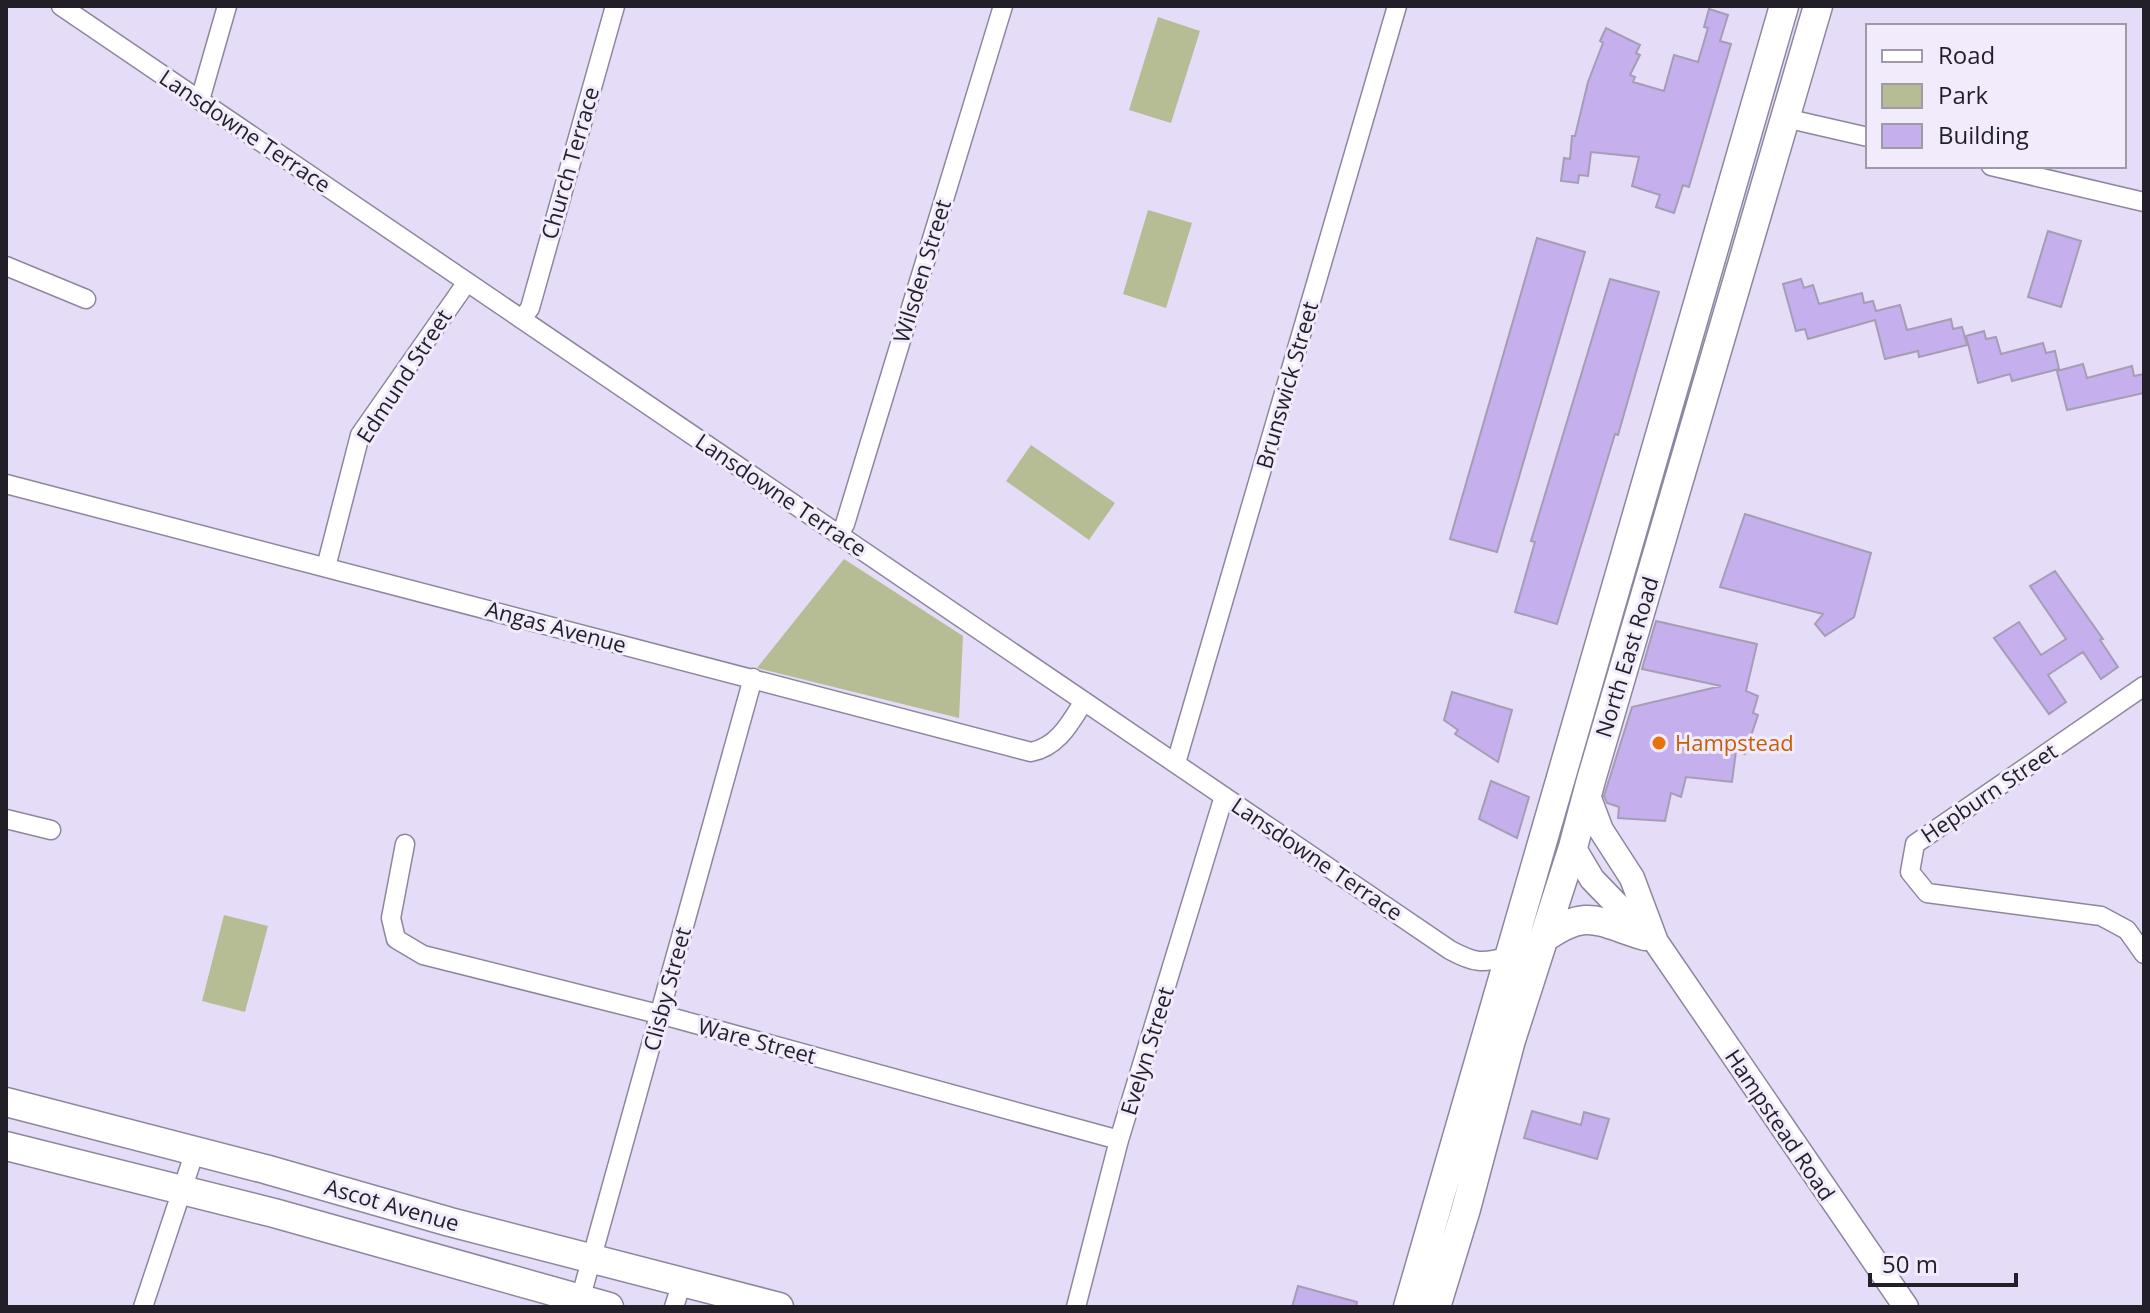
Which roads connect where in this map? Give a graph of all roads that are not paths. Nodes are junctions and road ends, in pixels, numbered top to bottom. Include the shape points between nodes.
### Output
1 (61, 6) edge
2 (227, 6) edge
3 (615, 6) edge
4 (1003, 6) edge
5 (1397, 6) edge
6 (1784, 6) edge
7 (1818, 6) edge
8 (200, 100) junction
9 (1785, 118) junction
10 (1866, 137) edge
11 (2000, 168) edge
12 (2144, 202) edge
13 (6, 266) edge
14 (467, 282) junction
15 (86, 299) dead end
16 (522, 319) junction
17 (6, 484) edge
18 (839, 535) junction
19 (326, 567) junction
20 (753, 678) junction
21 (2144, 686) edge
22 (1084, 701) junction
23 (1176, 763) junction
24 (1587, 793) junction
25 (1555, 794) junction
26 (1224, 796) junction
27 (6, 819) edge
28 (51, 830) dead end
29 (405, 844) dead end
30 (1573, 847) junction
31 (1543, 939) junction
32 (1650, 939) junction
33 (2144, 954) edge
34 (1508, 956) junction
35 (660, 1015) junction
36 (6, 1102) edge
37 (1119, 1140) junction
38 (6, 1146) edge
39 (195, 1151) junction
40 (182, 1189) junction
41 (592, 1258) junction
42 (678, 1294) edge
43 (580, 1300) junction
44 (143, 1307) edge
45 (609, 1307) edge
46 (779, 1307) edge
47 (1076, 1307) edge
48 (1408, 1307) edge
49 (1436, 1307) edge
50 (1906, 1307) edge

1 - 8 street, Lansdowne Terrace
2 - 8 street
3 - 16 street, Church Terrace via 530,308
4 - 18 street, Wilsden Street
5 - 23 street, Brunswick Street
6 - 25 highway, North East Road
7 - 9 highway, North East Road
8 - 14 street, Lansdowne Terrace
9 - 10 street
9 - 24 highway, North East Road
11 - 12 street
13 - 15 street
14 - 16 street, Lansdowne Terrace
14 - 19 street, Edmund Street via 360,435
16 - 18 street, Lansdowne Terrace
17 - 19 street, Angas Avenue
18 - 22 street, Lansdowne Terrace
19 - 20 street, Angas Avenue
20 - 22 street, Angas Avenue via 1031,752 1045,750 1057,739
20 - 35 street, Clisby Street
21 - 33 street, Hepburn Street via 1915,844 1910,872 1927,893 2101,916 2127,930
22 - 23 street, Lansdowne Terrace
23 - 26 street, Lansdowne Terrace
24 - 30 highway, North East Road
24 - 32 main road, Hampstead Road via 1601,830 1632,878
25 - 30 highway
25 - 34 highway, North East Road
26 - 34 street, Lansdowne Terrace via 1465,958 1481,963
26 - 37 street, Evelyn Street
27 - 28 street
29 - 35 street, Ware Street via 391,918 396,939 423,955
30 - 31 highway, North East Road
30 - 32 main road, Hampstead Road via 1592,879
31 - 32 highway via 1567,923 1586,919
31 - 49 highway, North East Road
32 - 50 main road, Hampstead Road
34 - 48 highway, North East Road
35 - 37 street, Ware Street
35 - 41 street, Clisby Street
36 - 39 highway, Ascot Avenue
37 - 47 street, Evelyn Street
38 - 40 highway, Ascot Avenue
39 - 40 street
39 - 41 highway, Ascot Avenue
40 - 43 highway, Ascot Avenue
40 - 44 street
41 - 42 highway, Ascot Avenue
41 - 43 street, Clisby Street
42 - 46 highway, Ascot Avenue
43 - 45 highway, Ascot Avenue

